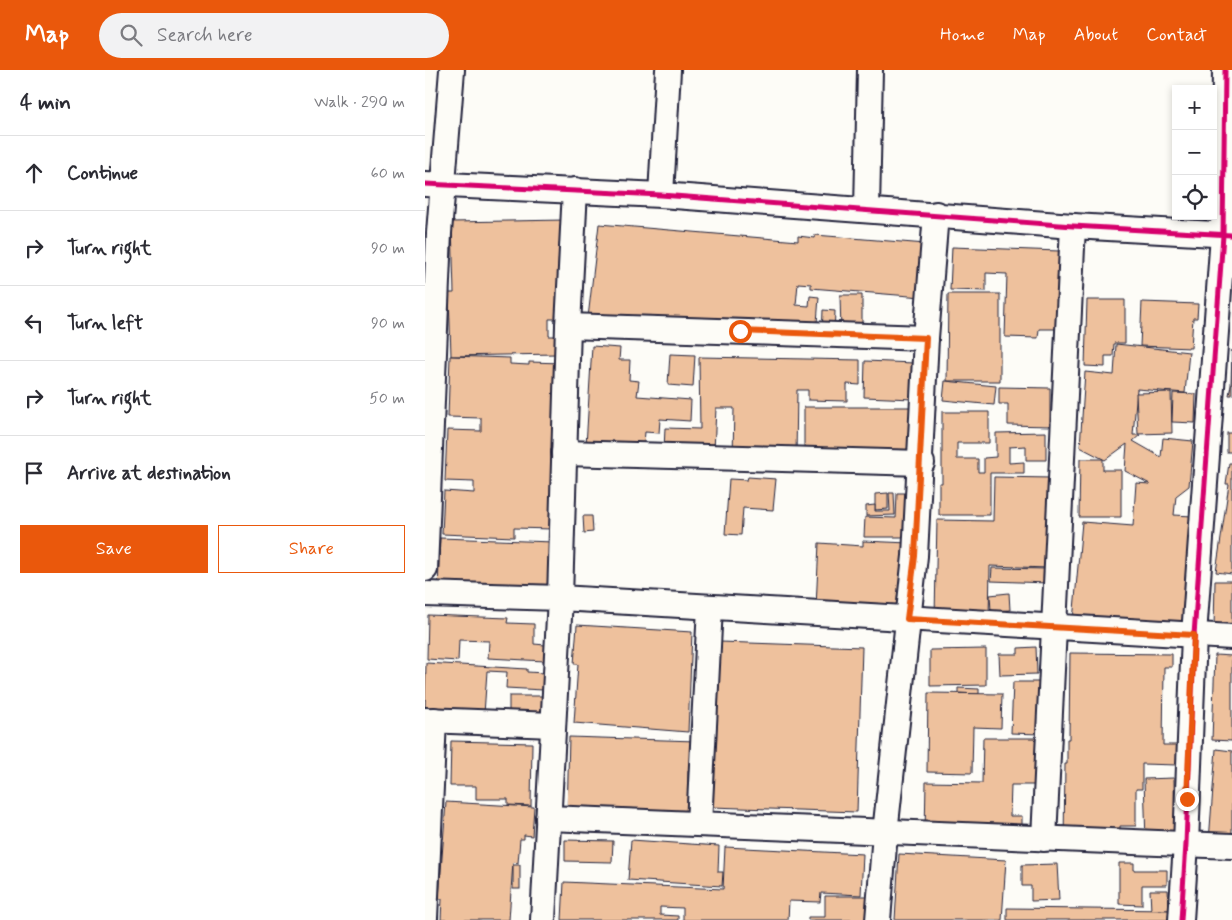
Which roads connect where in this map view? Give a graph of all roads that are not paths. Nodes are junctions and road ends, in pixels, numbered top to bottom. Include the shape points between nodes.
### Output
1 (452, 70) edge
2 (668, 70) edge
3 (870, 70) edge
4 (1225, 70) edge
5 (435, 185) edge
6 (575, 190) junction
7 (661, 195) junction
8 (867, 209) junction
9 (936, 214) junction
10 (1073, 226) junction
11 (1228, 235) edge
12 (568, 326) junction
13 (926, 338) junction
14 (564, 453) junction
15 (922, 463) junction
16 (425, 569) edge
17 (425, 594) edge
18 (560, 598) junction
19 (710, 607) junction
20 (907, 619) junction
21 (1054, 626) junction
22 (1194, 635) junction
23 (1232, 637) edge
24 (429, 720) edge
25 (553, 724) junction
26 (548, 818) junction
27 (699, 824) junction
28 (885, 832) junction
29 (1044, 839) junction
30 (1186, 844) junction
31 (1232, 846) edge
32 (425, 918) edge
33 (543, 920) edge
34 (878, 920) edge
35 (1181, 920) edge

1 - 5 street
2 - 7 street
3 - 8 street
4 - 11 street
5 - 6 street
5 - 16 street via 439,233
6 - 7 street
6 - 12 street
7 - 8 street
8 - 9 street
9 - 10 street
9 - 13 street
10 - 11 street
10 - 21 street
11 - 22 street
12 - 13 street
12 - 14 street
13 - 15 street
14 - 15 street
14 - 18 street
15 - 20 street
17 - 18 street
18 - 19 street
18 - 25 street
19 - 20 street
19 - 27 street
20 - 21 street
20 - 28 street
21 - 22 street
21 - 29 street
22 - 23 street
22 - 30 street
24 - 25 street
24 - 32 street
25 - 26 street
26 - 27 street
26 - 33 street
27 - 28 street
28 - 29 street
28 - 34 street
29 - 30 street
30 - 31 street
30 - 35 street

